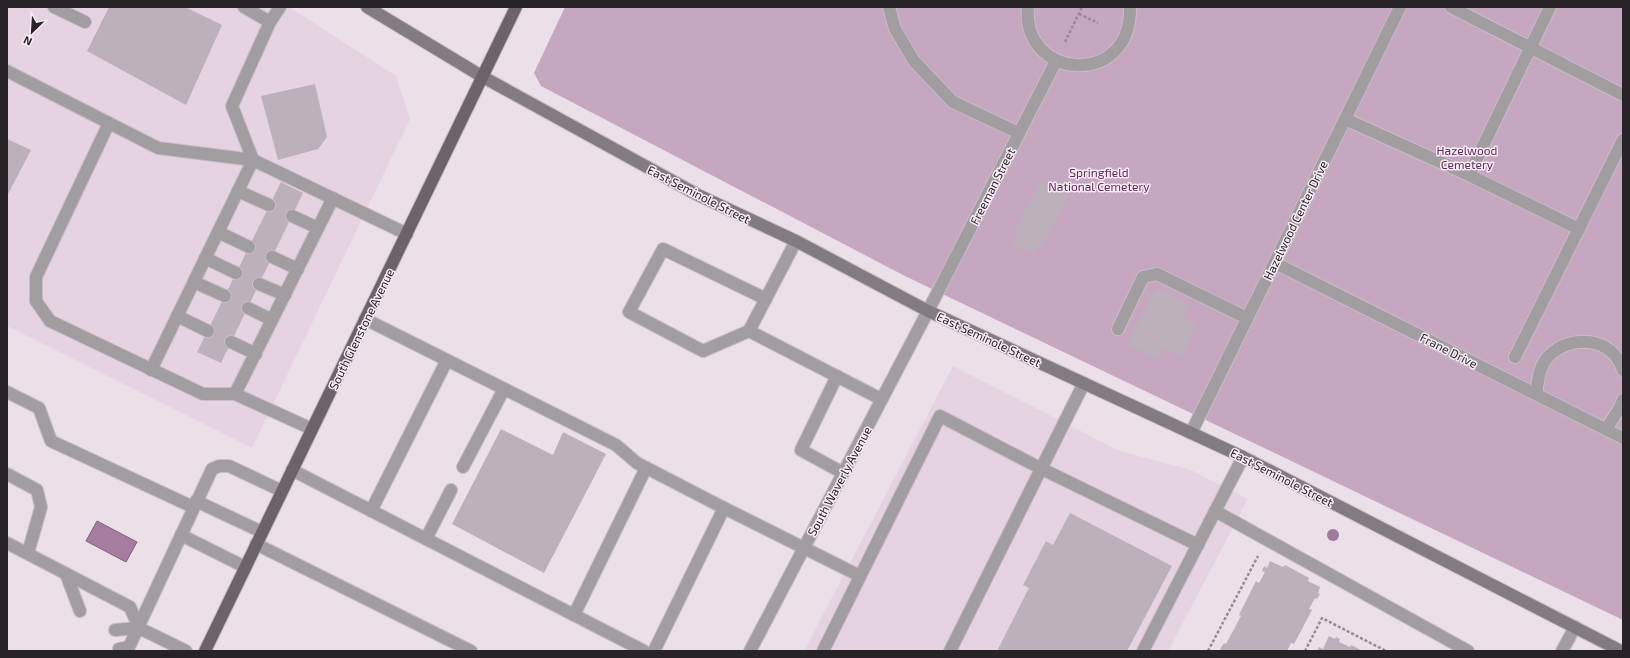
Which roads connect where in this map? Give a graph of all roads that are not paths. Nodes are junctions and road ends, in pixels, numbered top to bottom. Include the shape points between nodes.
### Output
1 (54, 7) edge
2 (244, 7) edge
3 (280, 7) edge
4 (367, 7) edge
5 (516, 7) edge
6 (889, 7) edge
7 (1028, 7) edge
8 (1130, 7) edge
9 (1400, 7) edge
10 (1451, 7) edge
11 (1550, 7) edge
12 (85, 22) dead end
13 (270, 22) junction
14 (1530, 49) junction
15 (1056, 61) junction
16 (7, 71) edge
17 (483, 77) junction
18 (1623, 95) edge
19 (1345, 119) junction
20 (109, 123) junction
21 (1019, 133) junction
22 (1623, 140) edge
23 (253, 160) junction
24 (1469, 175) junction
25 (238, 191) junction
26 (333, 198) junction
27 (269, 205) dead end
28 (292, 216) dead end
29 (318, 228) junction
30 (1578, 228) junction
31 (218, 232) junction
32 (407, 234) junction
33 (796, 241) junction
34 (249, 247) dead end
35 (272, 257) dead end
36 (205, 258) junction
37 (1275, 263) junction
38 (298, 269) junction
39 (236, 272) dead end
40 (194, 282) junction
41 (259, 284) dead end
42 (285, 295) junction
43 (225, 296) dead end
44 (766, 299) junction
45 (248, 308) dead end
46 (928, 311) junction
47 (177, 316) junction
48 (1247, 318) junction
49 (365, 319) junction
50 (272, 320) junction
51 (1118, 329) dead end
52 (208, 331) dead end
53 (749, 331) junction
54 (231, 342) dead end
55 (256, 354) junction
56 (1515, 357) dead end
57 (446, 360) junction
58 (152, 370) junction
59 (1623, 370) edge
60 (837, 376) junction
61 (1084, 383) junction
62 (504, 389) junction
63 (7, 392) edge
64 (235, 394) junction
65 (1536, 394) junction
66 (881, 399) junction
67 (1623, 400) edge
68 (312, 429) junction
69 (1606, 429) junction
70 (1191, 433) junction
71 (1623, 438) edge
72 (1243, 457) junction
73 (463, 467) dead end
74 (646, 468) junction
75 (1042, 469) junction
76 (292, 470) junction
77 (843, 473) junction
78 (7, 474) edge
79 (451, 490) dead end
80 (282, 491) junction
81 (195, 504) junction
82 (724, 508) junction
83 (371, 511) junction
84 (1215, 512) junction
85 (262, 532) junction
86 (181, 535) junction
87 (426, 539) junction
88 (7, 542) edge
89 (256, 544) junction
90 (1198, 545) junction
91 (803, 549) junction
92 (28, 553) junction
93 (245, 567) junction
94 (66, 574) junction
95 (860, 576) junction
96 (80, 611) dead end
97 (574, 615) junction
98 (1575, 627) junction
99 (139, 628) junction
100 (115, 630) dead end
101 (119, 651) edge
102 (186, 651) edge
103 (205, 651) edge
104 (471, 651) edge
105 (644, 651) edge
106 (654, 651) edge
107 (750, 651) edge
108 (823, 651) edge
109 (950, 651) edge
110 (1143, 651) edge
111 (1468, 651) edge
112 (1562, 651) edge
113 (1621, 651) edge

1 - 12 street
2 - 13 street
3 - 13 street
4 - 17 street, East Seminole Street
5 - 17 main road, South Glenstone Avenue
6 - 21 street via 895,29 914,61 954,102
7 - 15 street via 1027,17 1031,35 1041,50
8 - 15 street via 1126,37 1112,54 1088,65 1071,66
9 - 19 street, Hazelwood Center Drive
10 - 14 street
11 - 14 street
13 - 23 street via 232,106
14 - 18 street
14 - 24 street
15 - 21 street, Freeman Street
16 - 20 street
17 - 32 main road, South Glenstone Avenue
17 - 33 street, East Seminole Street via 698,196
19 - 24 street
19 - 37 street, Hazelwood Center Drive
20 - 23 street via 158,148
20 - 58 street via 36,277 36,301 50,321
21 - 46 street, Freeman Street
22 - 30 street
23 - 25 street
23 - 26 street
24 - 30 street
25 - 27 street
25 - 31 street
26 - 29 street
26 - 32 street
28 - 29 street
29 - 38 street
30 - 56 street
31 - 34 street
31 - 36 street
32 - 49 main road, South Glenstone Avenue
33 - 44 street
33 - 46 street, East Seminole Street
35 - 38 street
36 - 39 street
36 - 40 street
37 - 48 street, Hazelwood Center Drive
37 - 65 street, Frane Drive
38 - 42 street
40 - 43 street
40 - 47 street
41 - 42 street
42 - 50 street
44 - 53 street
44 - 53 street via 663,249 629,312 703,351
45 - 50 street
46 - 61 street, East Seminole Street
46 - 66 street, South Waverly Avenue
47 - 52 street
47 - 58 street
48 - 51 street via 1157,274 1143,277
48 - 70 street, Hazelwood Center Drive
49 - 57 street
49 - 68 main road, South Glenstone Avenue
50 - 55 street
53 - 60 street
54 - 55 street
55 - 64 street
57 - 62 street
57 - 83 street
58 - 64 street via 203,394
59 - 65 street via 1613,354 1601,345 1586,341 1572,342 1558,348 1547,358 1540,371
60 - 66 street
60 - 77 street via 801,450
61 - 70 street, East Seminole Street
61 - 75 street
62 - 73 street
62 - 74 street via 616,445
63 - 81 street via 39,408 51,441
64 - 68 street
65 - 69 street, Frane Drive
66 - 77 street, South Waverly Avenue
67 - 69 street
68 - 76 main road, South Glenstone Avenue
69 - 71 street, Frane Drive
70 - 72 street, East Seminole Street
72 - 84 street
72 - 98 street, East Seminole Street
74 - 82 street
74 - 97 street
75 - 90 street
75 - 95 street via 940,416
75 - 109 street
76 - 80 main road, South Glenstone Avenue
76 - 83 street
77 - 91 street, South Waverly Avenue
78 - 92 street via 37,490 41,507
79 - 87 street
80 - 81 street via 229,466 219,466 212,469
80 - 85 main road, South Glenstone Avenue
81 - 85 street
81 - 86 street
82 - 91 street
82 - 106 street
83 - 87 street
84 - 90 street
84 - 111 street
85 - 89 main road, South Glenstone Avenue
86 - 93 street
86 - 99 street
87 - 97 street
88 - 92 street
89 - 93 main road, South Glenstone Avenue
89 - 104 street
90 - 110 street
91 - 95 street
91 - 107 street, South Waverly Avenue
92 - 94 street
93 - 103 main road, South Glenstone Avenue
94 - 96 street
94 - 99 street via 130,607
95 - 108 street
97 - 105 street
98 - 112 street
98 - 113 street, East Seminole Street
99 - 100 street
99 - 101 street via 129,647
99 - 102 street

